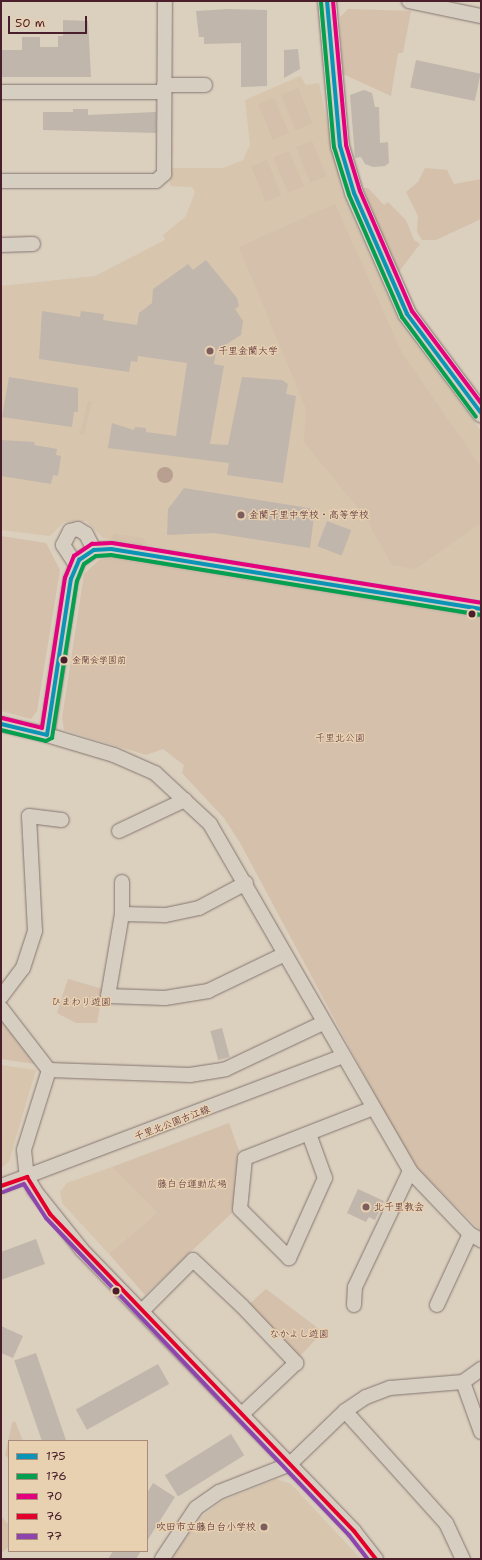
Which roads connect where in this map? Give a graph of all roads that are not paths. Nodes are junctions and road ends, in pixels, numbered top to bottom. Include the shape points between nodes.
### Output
1 (165, 1) edge
2 (327, 1) edge
3 (417, 1) edge
4 (481, 16) edge
5 (206, 85) dead end
6 (164, 89) junction
7 (1, 92) edge
8 (1, 181) edge
9 (33, 244) dead end
10 (1, 245) edge
11 (481, 412) edge
12 (94, 550) junction
13 (76, 565) junction
14 (481, 609) edge
15 (1, 724) edge
16 (47, 735) junction
17 (185, 800) junction
18 (62, 820) dead end
19 (119, 831) dead end
20 (122, 882) dead end
21 (246, 883) junction
22 (122, 914) junction
23 (285, 954) junction
24 (1, 997) edge
25 (1, 1008) edge
26 (323, 1023) junction
27 (341, 1057) junction
28 (49, 1070) junction
29 (371, 1109) junction
30 (309, 1134) junction
31 (410, 1170) junction
32 (27, 1177) junction
33 (1, 1186) edge
34 (475, 1237) edge
35 (354, 1305) dead end
36 (437, 1305) dead end
37 (142, 1311) junction
38 (481, 1369) edge
39 (463, 1382) junction
40 (344, 1411) junction
41 (242, 1414) junction
42 (481, 1432) edge
43 (290, 1464) junction
44 (162, 1559) edge
45 (376, 1559) edge
46 (464, 1559) edge

1 - 6 street
2 - 11 main road via 340,146 354,193 407,314
3 - 4 street
5 - 6 street
6 - 7 street
6 - 8 street via 164,174 156,181
9 - 10 street
12 - 13 street
12 - 13 street via 86,534 78,529 70,531 63,545
12 - 14 street via 111,549
13 - 16 street
15 - 16 street
16 - 17 street via 114,755 155,773
17 - 19 street
17 - 21 street via 210,824
18 - 24 street via 29,816 35,931 23,968
20 - 22 street
21 - 22 street via 199,908 165,916
21 - 23 street
22 - 23 street via 108,996 165,998 208,991
23 - 26 street
25 - 28 street
26 - 27 street
26 - 28 street via 226,1069 190,1075
27 - 29 street
27 - 32 street, 千里北公園古江線
28 - 32 street via 24,1150
29 - 30 street
29 - 31 street
30 - 30 street via 245,1158 240,1209 289,1258 325,1178
31 - 34 street
31 - 35 street via 355,1287
32 - 33 street, 千里北公園古江線
32 - 37 street via 50,1214
34 - 36 street
37 - 41 street
37 - 41 street via 193,1260 247,1312 296,1363
38 - 39 street
39 - 40 street via 390,1388 366,1397
39 - 42 street
40 - 43 street
40 - 46 street via 446,1523
41 - 43 street
43 - 44 street via 219,1492 196,1508
43 - 45 street

